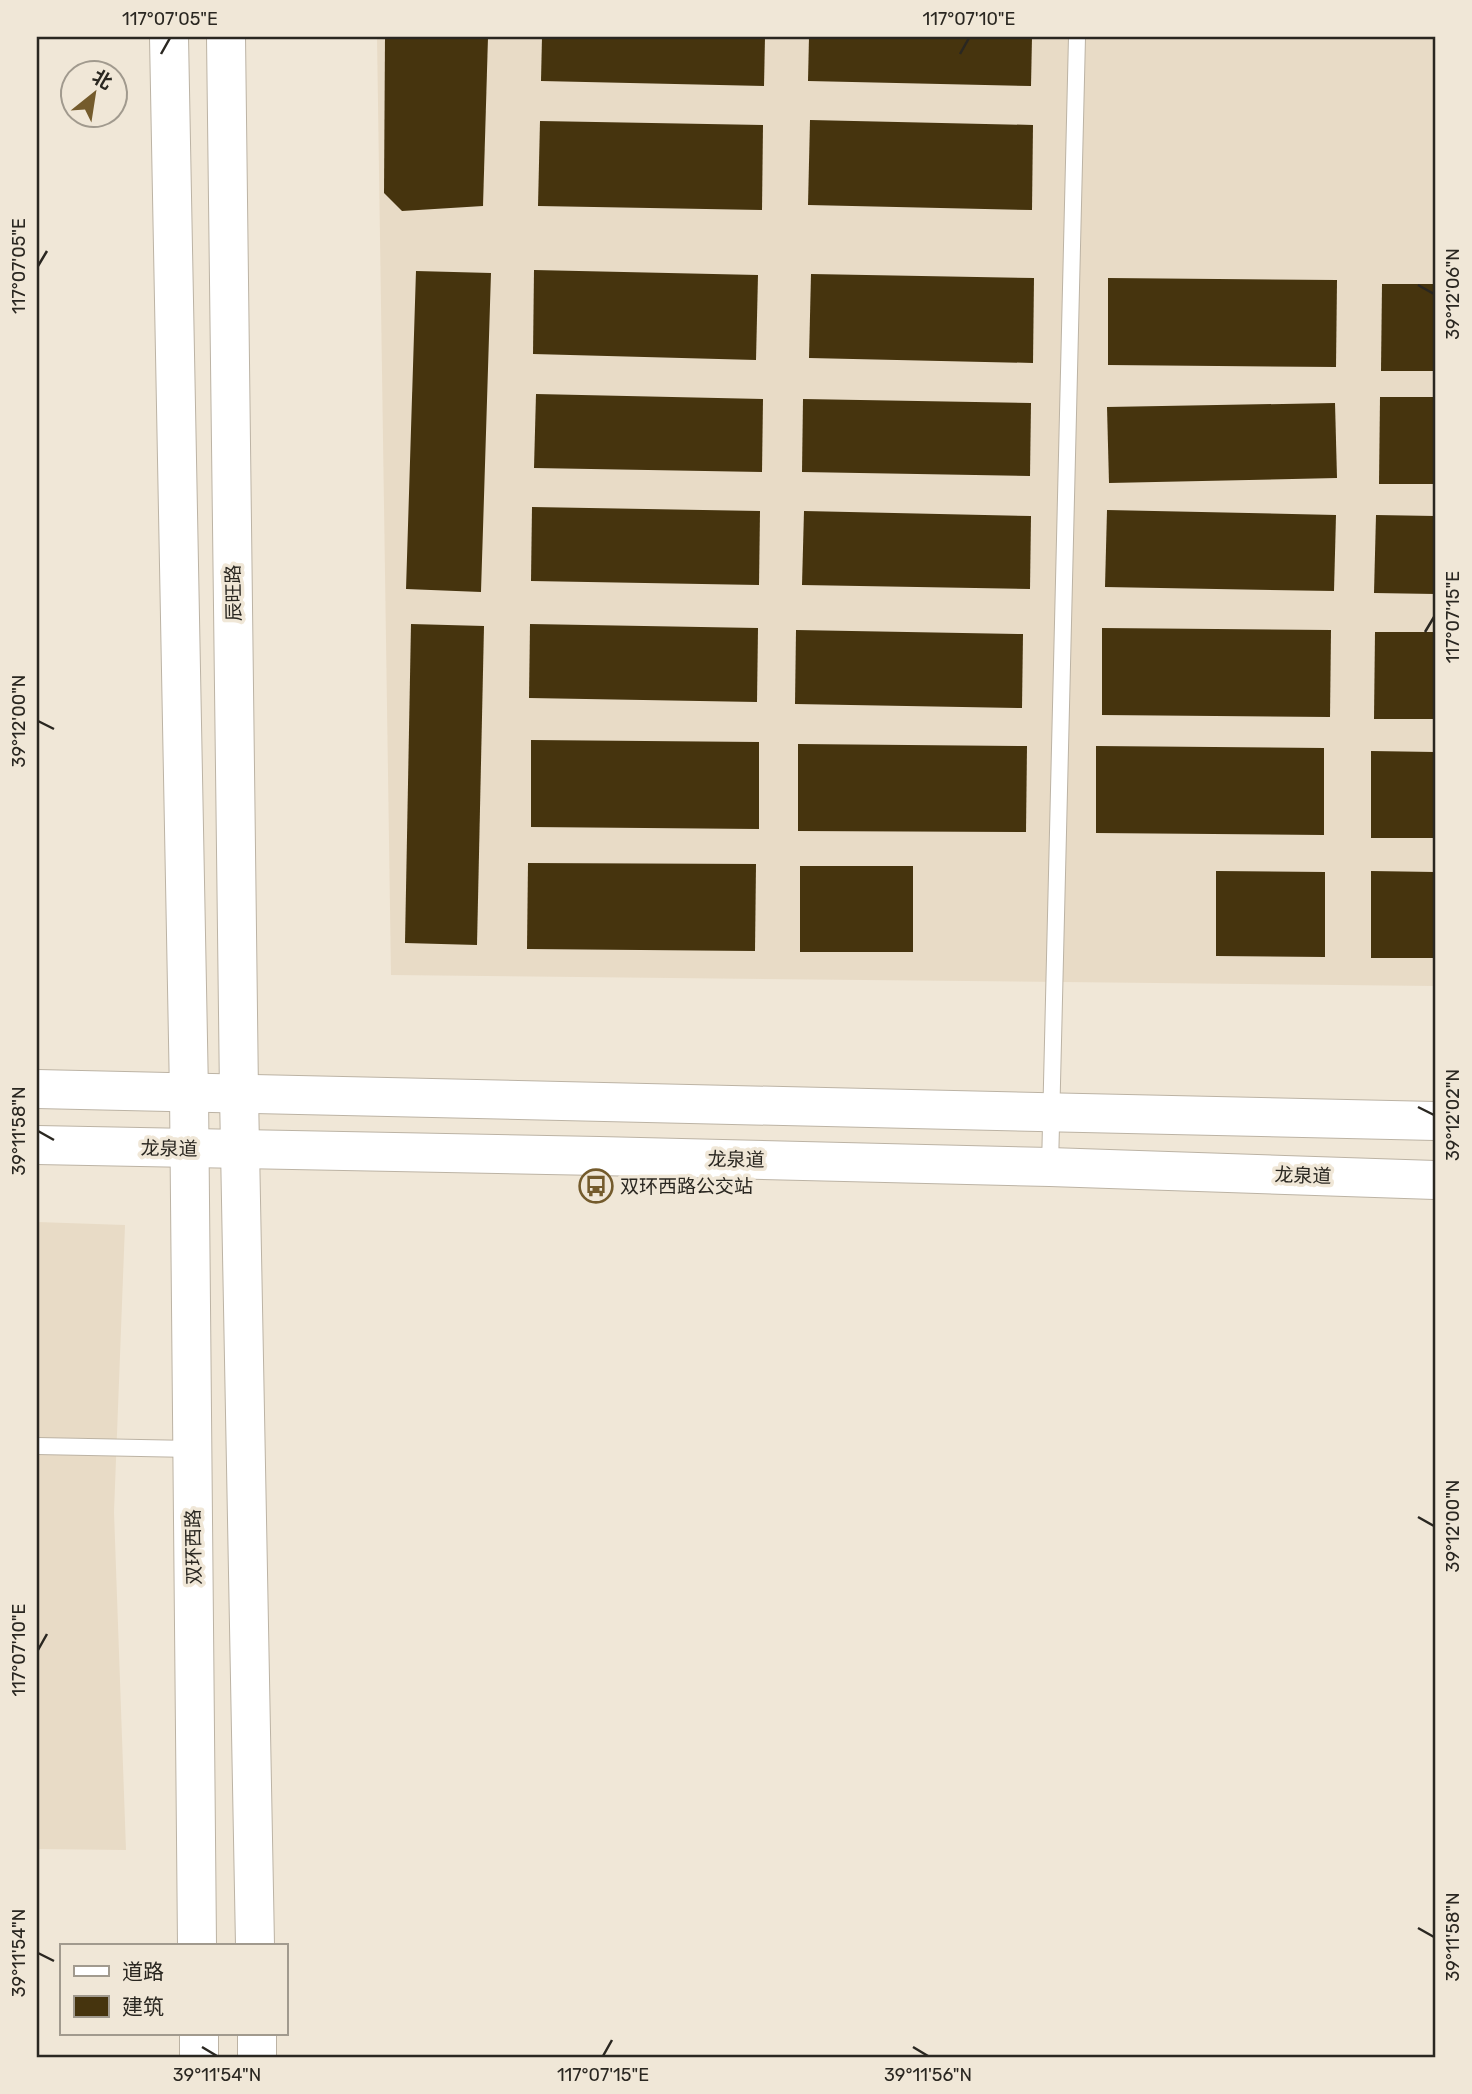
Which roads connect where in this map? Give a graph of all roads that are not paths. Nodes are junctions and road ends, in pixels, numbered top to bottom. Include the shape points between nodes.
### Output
1 (169, 37) edge
2 (226, 37) edge
3 (1077, 37) edge
4 (37, 1089) edge
5 (189, 1093) junction
6 (239, 1094) junction
7 (1051, 1112) junction
8 (1435, 1121) edge
9 (37, 1145) edge
10 (189, 1149) junction
11 (241, 1150) junction
12 (1050, 1167) junction
13 (1435, 1180) edge
14 (37, 1446) edge
15 (192, 1449) junction
16 (197, 1944) edge
17 (255, 1944) edge
18 (199, 2035) edge
19 (257, 2035) edge
20 (199, 2057) edge
21 (257, 2057) edge

1 - 5 street
2 - 6 street, 辰旺路
3 - 7 lane
4 - 5 street
5 - 6 street
5 - 10 street
6 - 7 street
6 - 11 street, 辰旺路
7 - 8 street
7 - 12 lane
9 - 10 street, 龙泉道
10 - 11 street, 龙泉道
10 - 15 street, 双环西路
11 - 12 street, 龙泉道
11 - 17 street
12 - 13 street, 龙泉道
14 - 15 lane
15 - 16 street, 双环西路
18 - 20 street
19 - 21 street

